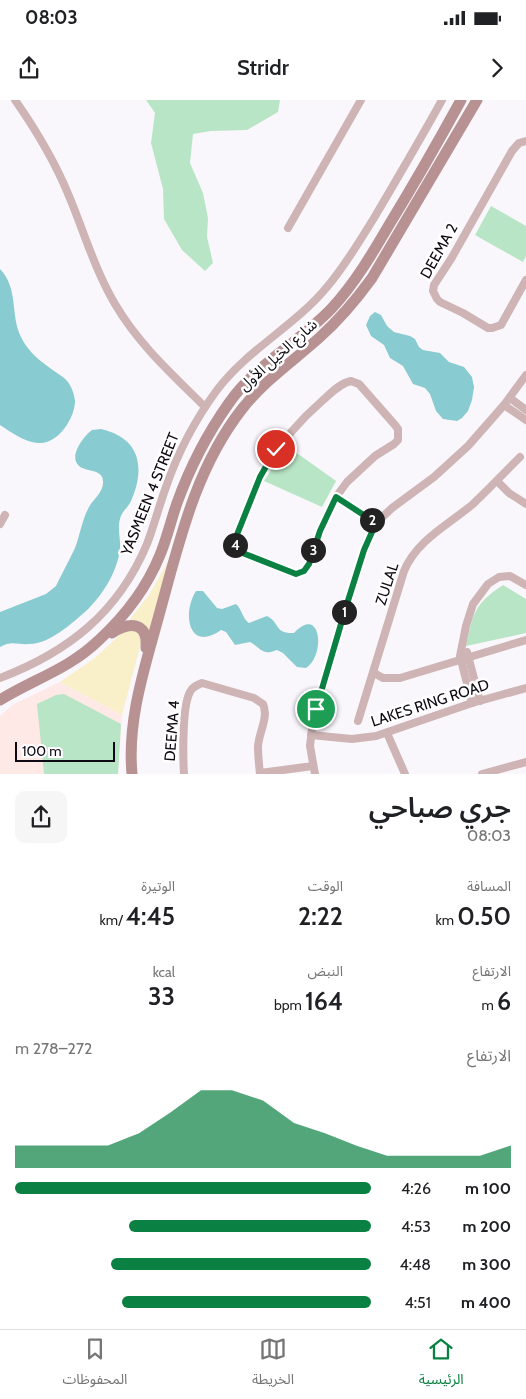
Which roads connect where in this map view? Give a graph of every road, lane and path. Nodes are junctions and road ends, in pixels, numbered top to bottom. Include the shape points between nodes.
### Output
1 (14, 100) edge
2 (361, 100) edge
3 (442, 100) edge
4 (462, 100) edge
5 (477, 100) edge
6 (526, 141) edge
7 (288, 228) dead end
8 (526, 280) edge
9 (526, 375) edge
10 (510, 398) junction
11 (504, 405) junction
12 (205, 408) junction
13 (526, 410) edge
14 (526, 420) edge
15 (520, 457) dead end
16 (496, 481) junction
17 (336, 497) junction
18 (526, 504) edge
19 (5, 515) dead end
20 (376, 523) junction
21 (0, 524) edge
22 (526, 585) edge
23 (526, 640) edge
24 (98, 641) junction
25 (463, 647) junction
26 (469, 657) junction
27 (460, 659) junction
28 (146, 665) junction
29 (374, 673) junction
30 (0, 678) edge
31 (526, 688) edge
32 (0, 700) edge
33 (476, 702) junction
34 (358, 721) dead end
35 (387, 733) junction
36 (311, 735) junction
37 (526, 762) edge
38 (314, 770) edge
39 (132, 774) edge
40 (184, 774) edge
41 (260, 774) edge
42 (404, 774) edge
43 (482, 774) edge

1 - 12 street via 37,132 59,173 102,278 125,320 149,352
2 - 7 street
3 - 12 street, YASMEEN 4 STREET via 378,211 328,286 312,304 232,372
4 - 24 main road, شارع الخيل الأول via 403,203 348,288 331,309 255,373 230,401 192,467 151,573 128,609
5 - 28 main road, شارع الخيل الأول via 358,298 320,337 266,382 241,410 221,440 190,506
6 - 8 street, DEEMA 2 via 518,143 512,152 433,291 440,302 492,328 500,325
9 - 10 street
10 - 11 street
10 - 13 street
11 - 14 street
11 - 20 street via 454,460
12 - 30 street, YASMEEN 4 STREET via 176,460 147,544 117,596 79,636 32,665
15 - 16 street, ZULAL
16 - 18 street
16 - 29 street, ZULAL via 411,557
17 - 17 street via 360,468 394,444 399,434 395,425 355,382 346,382 325,398 276,449 260,477 235,546 244,554 291,573 300,573 309,564
17 - 20 street
19 - 21 street
20 - 36 street via 346,607
22 - 25 street via 505,576 488,584 473,604
23 - 26 street
24 - 28 main road via 129,624 140,628 146,637
24 - 32 main road, شارع الخيل الأول via 60,670
25 - 26 street
25 - 27 street
26 - 27 street
26 - 33 street
27 - 29 street via 394,679
27 - 33 street
28 - 39 main road, شارع الخيل الأول via 132,724
29 - 34 street, ZULAL
31 - 33 street, LAKES RING ROAD
33 - 35 street, LAKES RING ROAD
35 - 36 street, LAKES RING ROAD via 352,739
35 - 42 street
36 - 38 street
37 - 43 street
38 - 41 street, DEEMA 4
40 - 41 street, DEEMA 4 via 182,755 187,700 191,690 202,684 254,698 264,704 266,714 258,746

